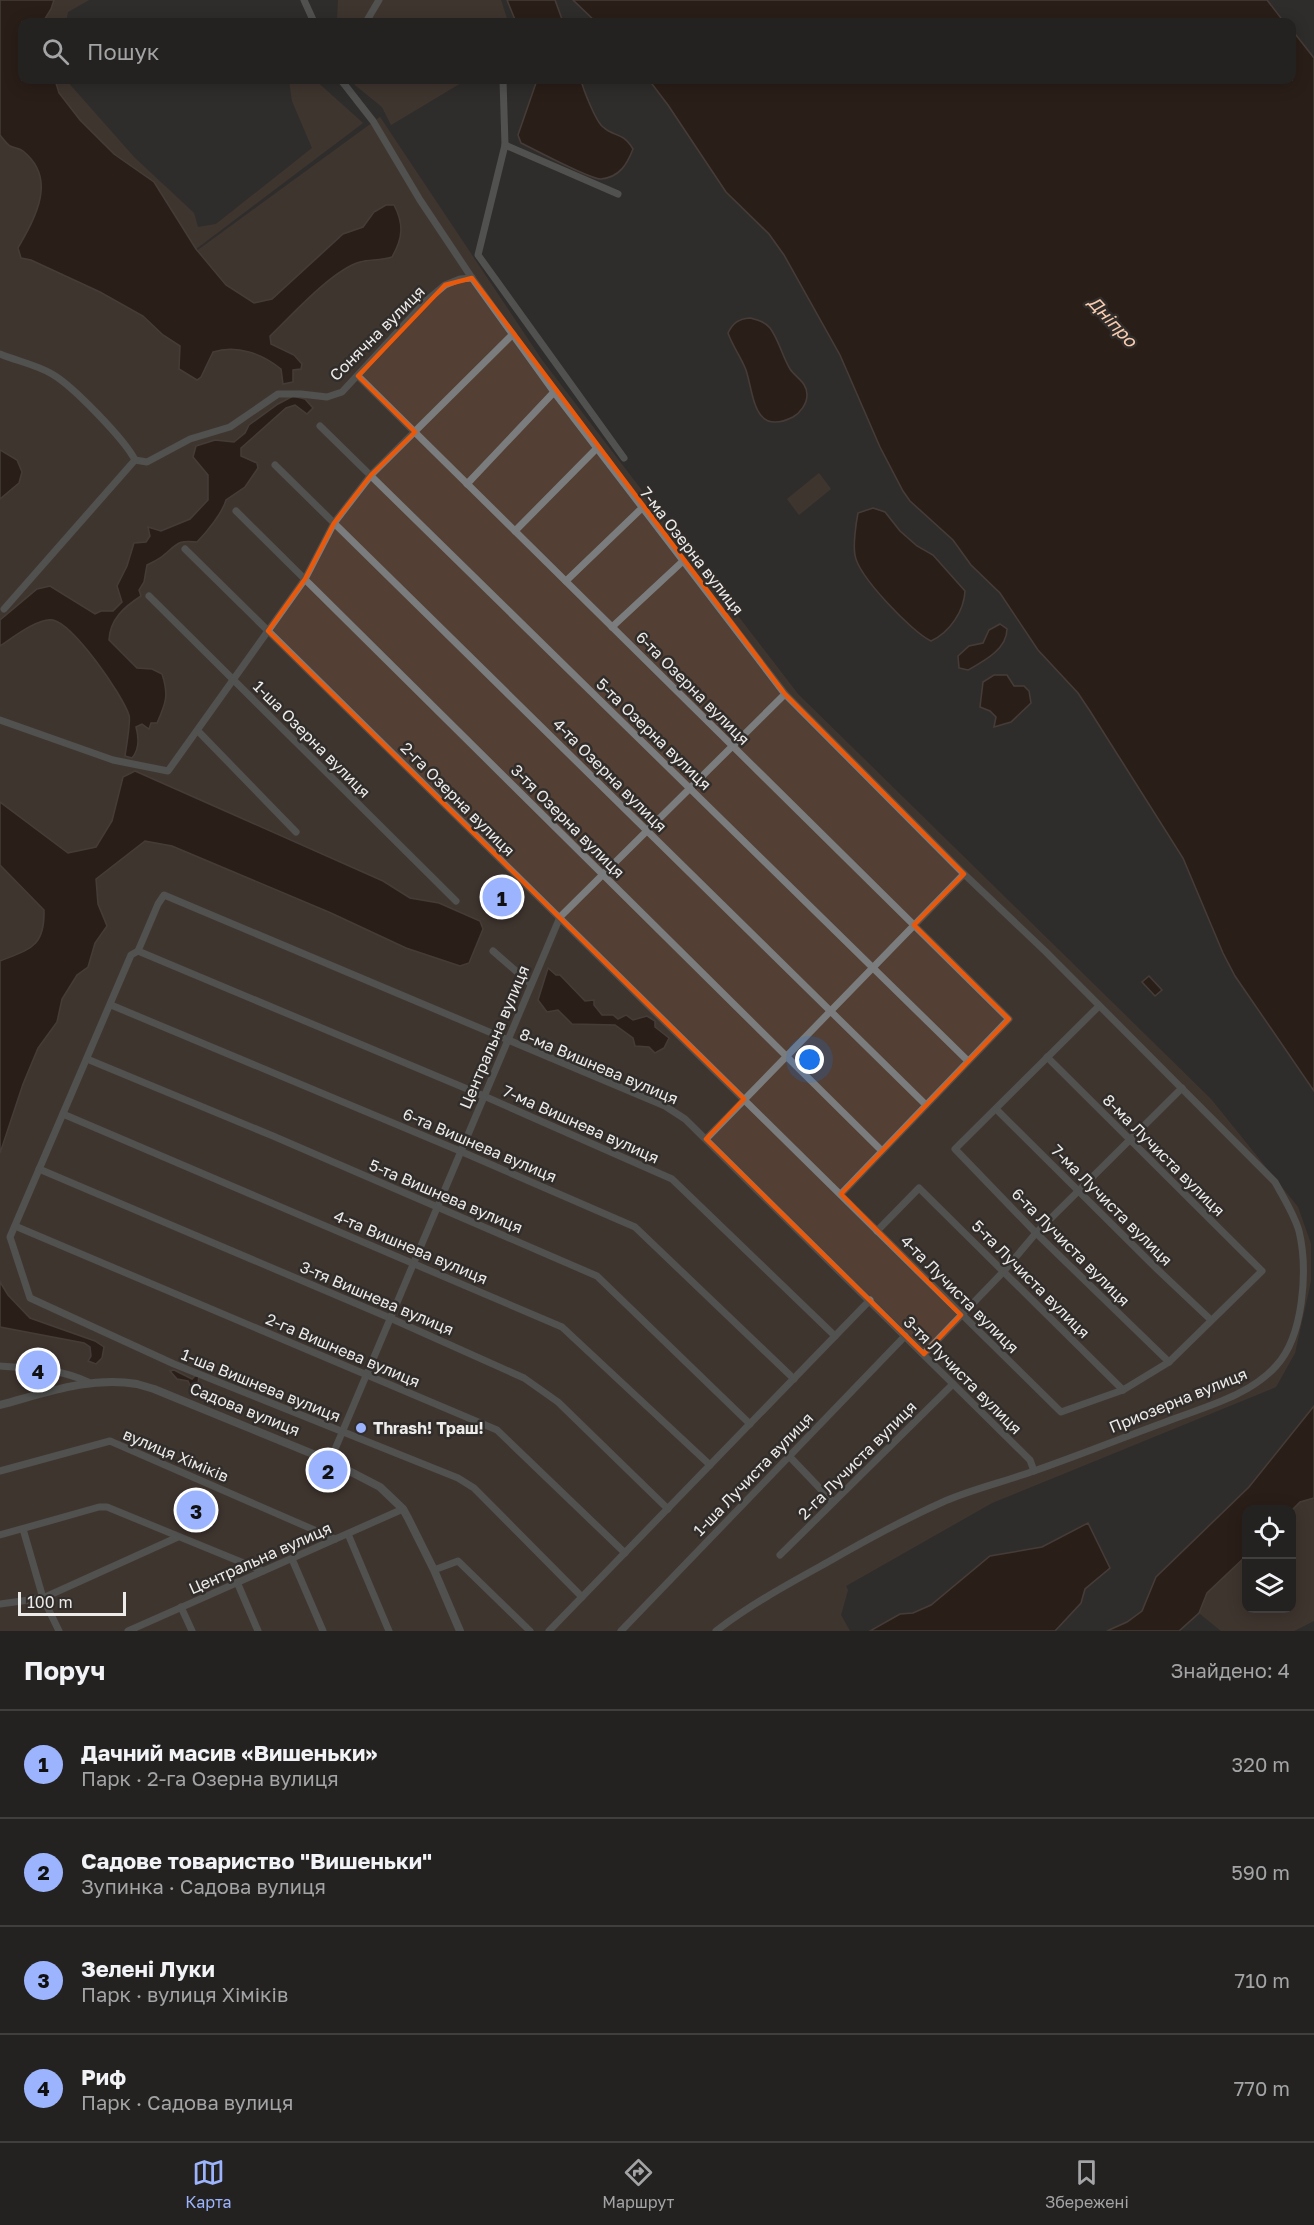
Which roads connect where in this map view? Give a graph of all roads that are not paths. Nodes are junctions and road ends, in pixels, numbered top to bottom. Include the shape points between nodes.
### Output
1 (304, 0) edge
2 (379, 0) edge
3 (312, 18) edge
4 (368, 18) edge
5 (345, 84) edge
6 (503, 84) edge
7 (505, 145) junction
8 (618, 194) dead end
9 (472, 278) junction
10 (513, 334) junction
11 (0, 354) edge
12 (358, 376) junction
13 (554, 392) junction
14 (320, 426) dead end
15 (415, 432) junction
16 (597, 448) junction
17 (624, 458) dead end
18 (135, 460) junction
19 (275, 465) dead end
20 (370, 476) junction
21 (467, 484) junction
22 (642, 508) junction
23 (236, 511) dead end
24 (334, 523) junction
25 (515, 531) junction
26 (185, 549) dead end
27 (683, 561) junction
28 (305, 579) junction
29 (566, 582) junction
30 (149, 596) dead end
31 (4, 609) dead end
32 (612, 627) junction
33 (268, 631) junction
34 (233, 680) junction
35 (785, 694) junction
36 (0, 720) edge
37 (198, 731) junction
38 (732, 746) junction
39 (690, 788) junction
40 (647, 831) junction
41 (296, 832) dead end
42 (603, 874) junction
43 (964, 874) junction
44 (456, 901) dead end
45 (560, 917) junction
46 (914, 926) junction
47 (138, 951) junction
48 (494, 951) dead end
49 (1046, 952) joint
50 (873, 968) junction
51 (531, 984) junction
52 (111, 1005) junction
53 (1099, 1006) junction
54 (830, 1011) junction
55 (507, 1040) junction
56 (786, 1056) junction
57 (1047, 1058) junction
58 (87, 1059) junction
59 (968, 1061) junction
60 (1182, 1088) junction
61 (484, 1096) junction
62 (744, 1099) junction
63 (926, 1105) junction
64 (996, 1109) junction
65 (63, 1114) junction
66 (706, 1138) junction
67 (1130, 1140) junction
68 (460, 1151) junction
69 (882, 1151) junction
70 (39, 1169) junction
71 (1079, 1191) junction
72 (841, 1194) junction
73 (437, 1207) junction
74 (15, 1226) junction
75 (877, 1231) junction
76 (1036, 1233) junction
77 (413, 1263) junction
78 (1004, 1271) junction
79 (870, 1300) junction
80 (961, 1315) junction
81 (390, 1318) junction
82 (1211, 1320) junction
83 (835, 1336) junction
84 (905, 1336) junction
85 (924, 1354) junction
86 (1169, 1362) junction
87 (0, 1366) edge
88 (366, 1375) junction
89 (794, 1379) junction
90 (88, 1382) junction
91 (953, 1384) junction
92 (1123, 1390) junction
93 (0, 1405) edge
94 (750, 1424) junction
95 (342, 1433) junction
96 (789, 1456) junction
97 (330, 1461) junction
98 (710, 1465) junction
99 (0, 1471) edge
100 (1034, 1471) junction
101 (833, 1502) junction
102 (403, 1509) junction
103 (668, 1509) junction
104 (23, 1529) junction
105 (348, 1534) junction
106 (0, 1535) edge
107 (178, 1537) junction
108 (335, 1539) junction
109 (625, 1553) junction
110 (780, 1555) dead end
111 (292, 1559) junction
112 (434, 1570) junction
113 (263, 1571) junction
114 (237, 1582) junction
115 (582, 1597) junction
116 (43, 1598) junction
117 (0, 1604) edge
118 (181, 1607) junction
119 (58, 1631) edge
120 (128, 1631) edge
121 (192, 1631) edge
122 (258, 1631) edge
123 (322, 1631) edge
124 (389, 1631) edge
125 (460, 1631) edge
126 (530, 1631) edge
127 (549, 1631) edge
128 (621, 1631) edge
129 (716, 1631) edge

1 - 3 street
2 - 4 street
5 - 9 street, 7-ма Озерна вулиця via 373,121
6 - 7 street
7 - 8 street
7 - 17 street via 478,255
9 - 10 street, 7-ма Озерна вулиця
9 - 12 street, Сонячна вулиця via 445,285 425,302
10 - 13 street, 7-ма Озерна вулиця
10 - 15 street
11 - 18 street via 52,374 75,392
12 - 15 street, 6-та Озерна вулиця
12 - 18 street, Сонячна вулиця via 342,392 327,397 278,394 230,427 190,439 147,462
13 - 16 street, 7-ма Озерна вулиця
13 - 21 street
14 - 20 street, 5-та Озерна вулиця
15 - 20 street
15 - 21 street, 6-та Озерна вулиця
16 - 22 street, 7-ма Озерна вулиця
16 - 25 street
18 - 31 street
19 - 24 street, 4-та Озерна вулиця
20 - 24 street
20 - 39 street, 5-та Озерна вулиця
21 - 25 street, 6-та Озерна вулиця
22 - 27 street, 7-ма Озерна вулиця
22 - 29 street
23 - 28 street, 3-тя Озерна вулиця
24 - 28 street
24 - 40 street, 4-та Озерна вулиця
25 - 29 street, 6-та Озерна вулиця
26 - 33 street, 2-га Озерна вулиця
27 - 32 street
27 - 35 street, 7-ма Озерна вулиця
28 - 33 street
28 - 42 street, 3-тя Озерна вулиця
29 - 32 street, 6-та Озерна вулиця
30 - 34 street, 1-ша Озерна вулиця
32 - 38 street, 6-та Озерна вулиця
33 - 34 street
33 - 45 street, 2-га Озерна вулиця
34 - 37 street
34 - 44 street, 1-ша Озерна вулиця
35 - 38 street, Центральна вулиця
35 - 43 street, 7-ма Озерна вулиця
36 - 37 street via 113,760 168,771
37 - 41 street
38 - 39 street, Центральна вулиця
38 - 46 street, 6-та Озерна вулиця
39 - 40 street, Центральна вулиця
39 - 50 street, 5-та Озерна вулиця
40 - 42 street, Центральна вулиця
40 - 54 street, 4-та Озерна вулиця
42 - 45 street, Центральна вулиця
42 - 56 street, 3-тя Озерна вулиця
43 - 46 street
43 - 49 street, 7-ма Озерна вулиця
45 - 51 street, Центральна вулиця
45 - 62 street, 2-га Озерна вулиця
46 - 50 street
46 - 59 street, 6-та Озерна вулиця via 1009,1019
47 - 52 street via 131,955
47 - 55 street, 8-ма Вишнева вулиця via 164,895
47 - 61 street, 7-ма Вишнева вулиця
48 - 51 street
49 - 53 street, Приозерна вулиця
50 - 54 street
50 - 59 street, 5-та Озерна вулиця
51 - 55 street, Центральна вулиця
52 - 58 street
52 - 68 street, 6-та Вишнева вулиця
53 - 57 street
53 - 60 street, Приозерна вулиця
54 - 56 street
54 - 63 street, 4-та Озерна вулиця
55 - 61 street, Центральна вулиця
55 - 66 street, 8-ма Вишнева вулиця via 665,1106
56 - 62 street
56 - 69 street, 3-тя Озерна вулиця
57 - 64 street
57 - 67 street, 8-ма Лучиста вулиця
58 - 65 street
58 - 73 street, 5-та Вишнева вулиця
59 - 63 street
60 - 67 street
60 - 100 street, Приозерна вулиця via 1275,1182 1298,1229 1303,1287 1289,1345 1262,1380 1234,1395
61 - 68 street, Центральна вулиця
61 - 83 street, 7-ма Вишнева вулиця via 672,1179
62 - 66 street
62 - 72 street, 2-га Озерна вулиця
63 - 69 street
64 - 71 street, 7-ма Лучиста вулиця
64 - 76 street, 6-та Лучиста вулиця via 955,1149
65 - 70 street
65 - 77 street, 4-та Вишнева вулиця
66 - 79 street, 8-ма Вишнева вулиця
67 - 71 street
67 - 82 street, 8-ма Лучиста вулиця via 1262,1271
68 - 73 street, Центральна вулиця
68 - 89 street, 6-та Вишнева вулиця via 635,1227
69 - 72 street
70 - 74 street
70 - 81 street, 3-тя Вишнева вулиця
71 - 76 street
71 - 82 street, 7-ма Лучиста вулиця
72 - 75 street, 4-та Лучиста вулиця
73 - 77 street, Центральна вулиця
73 - 94 street, 5-та Вишнева вулиця via 597,1276
74 - 88 street, 2-га Вишнева вулиця
74 - 95 street, 1-ша Вишнева вулиця via 9,1237 30,1298 174,1364
75 - 78 street, 5-та Лучиста вулиця via 919,1188
75 - 80 street, 4-та Лучиста вулиця
76 - 78 street
76 - 86 street, 6-та Лучиста вулиця
77 - 81 street, Центральна вулиця
77 - 98 street, 4-та Вишнева вулиця via 562,1327
78 - 80 street
78 - 92 street, 5-та Лучиста вулиця
79 - 83 street
79 - 84 street, 3-тя Лучиста вулиця
80 - 85 street
80 - 92 street, 4-та Лучиста вулиця via 1061,1413
81 - 88 street, Центральна вулиця
81 - 103 street, 3-тя Вишнева вулиця via 524,1378 558,1402
82 - 86 street
83 - 89 street
84 - 85 street, 3-тя Лучиста вулиця
84 - 96 street, 1-ша Лучиста вулиця
85 - 91 street, 3-тя Лучиста вулиця
86 - 92 street
87 - 90 street via 47,1369
88 - 95 street, Центральна вулиця
88 - 109 street, 2-га Вишнева вулиця via 497,1430
89 - 94 street
90 - 93 street, Садова вулиця
90 - 97 street, Садова вулиця via 123,1381 154,1389
91 - 100 street, 3-тя Лучиста вулиця via 1030,1460
91 - 101 street, 2-га Лучиста вулиця
94 - 98 street
95 - 97 street, Центральна вулиця
95 - 115 street, 1-ша Вишнева вулиця via 458,1478 474,1488
96 - 101 street
96 - 128 street, 1-ша Лучиста вулиця
97 - 102 street, Садова вулиця via 374,1483
98 - 103 street
99 - 108 street, вулиця Хіміків via 110,1441
100 - 129 street, Приозерна вулиця via 946,1501 880,1532 791,1582
101 - 110 street, 2-га Лучиста вулиця
102 - 105 street, Центральна вулиця
102 - 112 street, Садова вулиця
103 - 109 street
104 - 106 street
104 - 107 street via 107,1507
104 - 116 street
105 - 108 street, Центральна вулиця
105 - 124 street
107 - 113 street
107 - 116 street
108 - 111 street, Центральна вулиця
109 - 115 street
111 - 113 street, Центральна вулиця
111 - 123 street
112 - 125 street, Садова вулиця
112 - 126 street via 458,1561
113 - 114 street, Центральна вулиця
114 - 118 street, Центральна вулиця
114 - 122 street
115 - 127 street
116 - 117 street
116 - 119 street
118 - 120 street, Центральна вулиця
118 - 121 street

